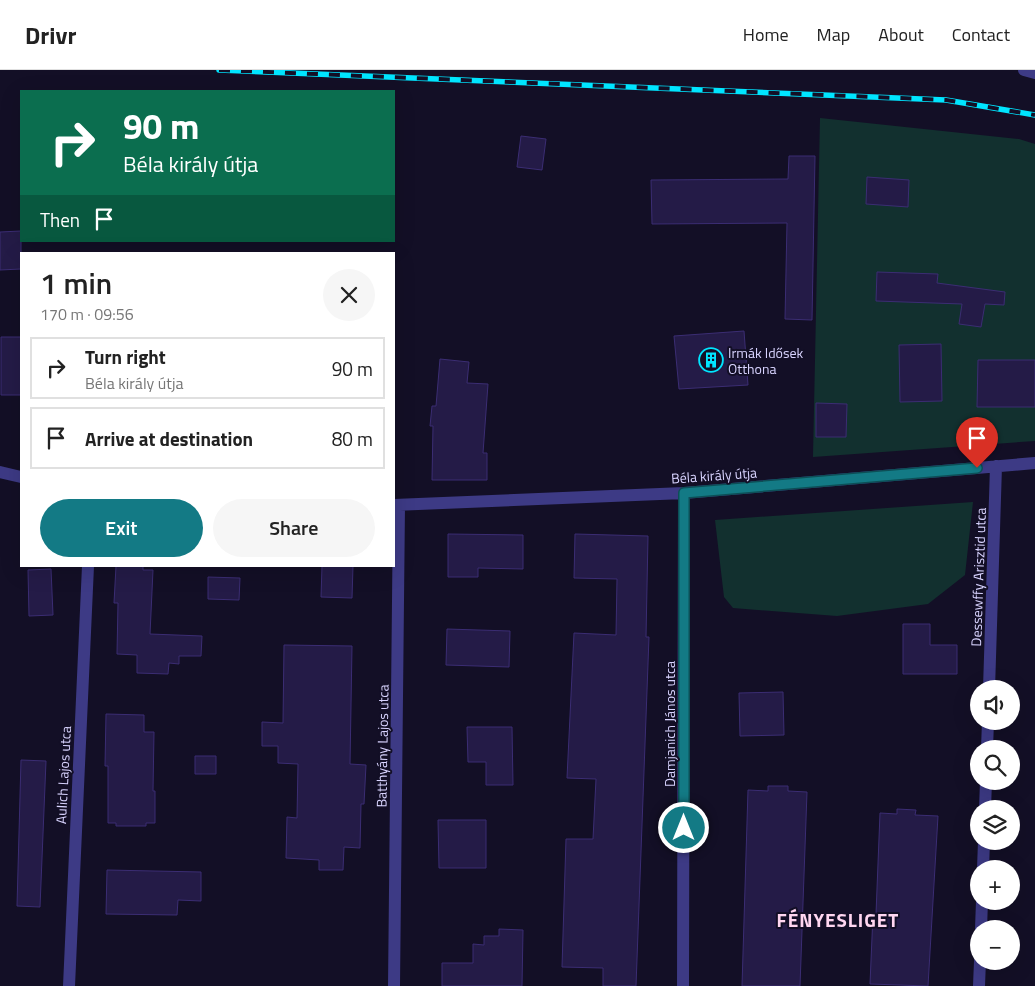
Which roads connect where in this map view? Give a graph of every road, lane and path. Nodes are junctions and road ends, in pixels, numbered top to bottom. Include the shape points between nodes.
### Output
1 (1024, 70) edge
2 (1035, 72) edge
3 (1035, 463) edge
4 (996, 466) junction
5 (0, 472) edge
6 (20, 476) edge
7 (684, 493) junction
8 (396, 505) edge
9 (88, 567) edge
10 (989, 680) edge
11 (980, 970) edge
12 (69, 986) edge
13 (394, 986) edge
14 (683, 986) edge
15 (979, 986) edge

1 - 2 street
3 - 4 street, Béla király útja
4 - 7 street, Béla király útja
4 - 10 street, Dessewffy Arisztid utca
5 - 6 street
7 - 8 street, Béla király útja
7 - 14 street, Damjanich János utca
8 - 13 street, Batthyány Lajos utca
9 - 12 street, Aulich Lajos utca
11 - 15 street

